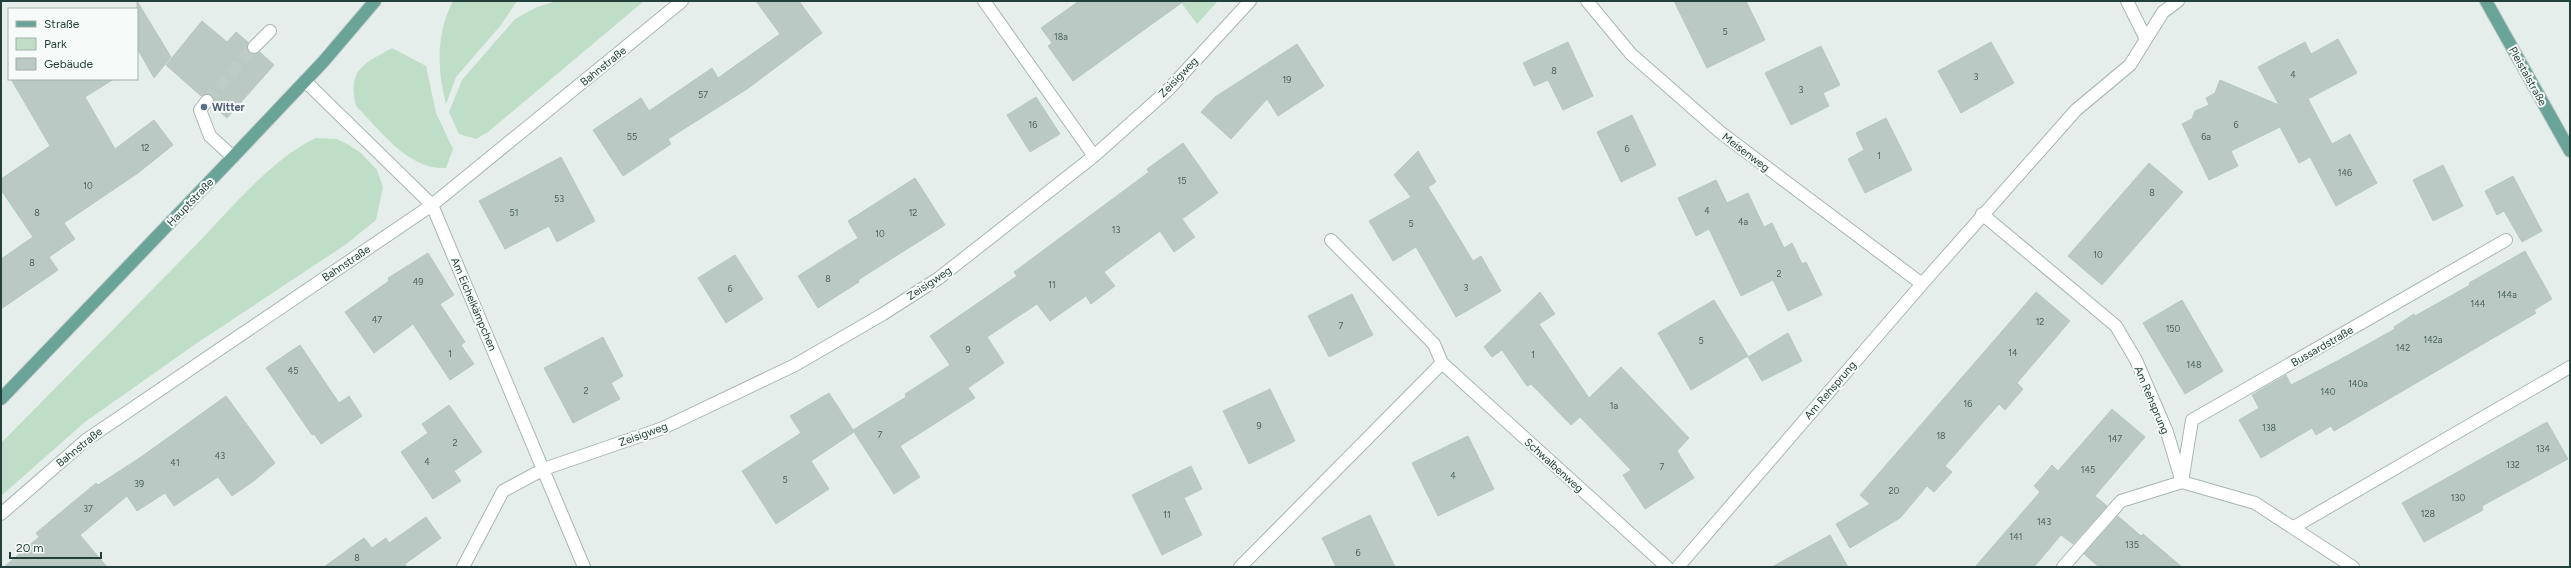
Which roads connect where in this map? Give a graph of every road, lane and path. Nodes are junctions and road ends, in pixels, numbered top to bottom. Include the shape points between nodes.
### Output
1 (375, 1) edge
2 (682, 1) edge
3 (984, 1) edge
4 (1250, 1) edge
5 (1587, 1) edge
6 (2127, 1) edge
7 (2178, 1) edge
8 (2486, 1) edge
9 (270, 31) dead end
10 (2146, 39) junction
11 (254, 47) tunnel mouth
12 (305, 81) junction
13 (207, 101) tunnel mouth
14 (2570, 151) edge
15 (1094, 156) junction
16 (233, 157) junction
17 (432, 205) junction
18 (1982, 214) junction
19 (1331, 240) dead end
20 (2506, 240) dead end
21 (1922, 284) junction
22 (1442, 363) junction
23 (2570, 367) edge
24 (1, 399) edge
25 (544, 469) junction
26 (2182, 482) junction
27 (1, 514) edge
28 (2294, 527) junction
29 (463, 567) edge
30 (584, 567) edge
31 (1240, 567) edge
32 (1667, 567) edge
33 (1678, 567) edge
34 (2063, 567) edge
35 (2353, 567) edge

1 - 12 main road, Hauptstraße
2 - 17 street, Bahnstraße
3 - 15 street
4 - 15 street, Zeisigweg via 1168,90
5 - 21 street, Meisenweg via 1631,54 1720,132
6 - 10 street
7 - 10 street, Am Rehsprung via 2163,12
8 - 14 main road, Pleistalstraße
9 - 11 street
10 - 18 street, Am Rehsprung via 2130,65 2076,110
12 - 16 main road, Hauptstraße
12 - 17 street, Am Eichelkämpchen
13 - 16 street via 200,110 210,136
15 - 25 street, Zeisigweg via 939,278 822,349 663,428
16 - 24 main road, Hauptstraße
17 - 25 street, Am Eichelkämpchen
17 - 27 street, Bahnstraße via 86,440
18 - 21 street, Am Rehsprung
18 - 26 street, Am Rehsprung via 2116,326 2136,360 2164,424
19 - 22 street, Schwalbenweg via 1434,344
20 - 26 street, Bussardstraße via 2192,420
21 - 33 street, Am Rehsprung
22 - 31 street
22 - 32 street, Schwalbenweg
23 - 28 street
25 - 29 street, Zeisigweg via 503,491
25 - 30 street, Am Eichelkämpchen
26 - 28 street via 2255,503
26 - 34 street via 2121,501
28 - 35 street

